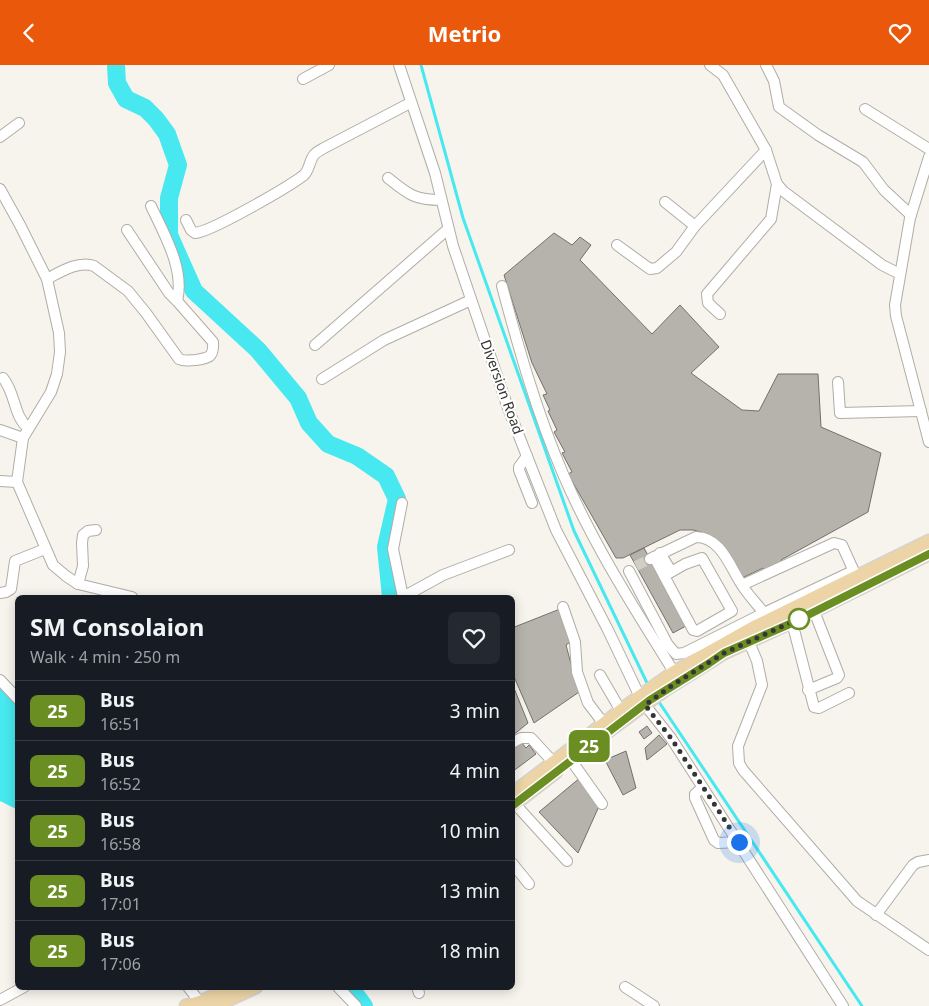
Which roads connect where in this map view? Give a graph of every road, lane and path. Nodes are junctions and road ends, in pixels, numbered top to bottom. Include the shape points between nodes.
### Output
1 (329, 65) edge
2 (399, 65) edge
3 (710, 65) edge
4 (766, 65) edge
5 (303, 79) dead end
6 (410, 103) junction
7 (865, 109) dead end
8 (19, 123) dead end
9 (0, 137) edge
10 (929, 149) edge
11 (766, 150) junction
12 (929, 157) edge
13 (388, 178) dead end
14 (777, 184) junction
15 (0, 189) edge
16 (441, 200) junction
17 (664, 202) dead end
18 (151, 206) dead end
19 (911, 215) junction
20 (186, 220) dead end
21 (695, 226) junction
22 (448, 229) junction
23 (127, 231) dead end
24 (617, 245) dead end
25 (900, 274) junction
26 (47, 279) junction
27 (502, 287) dead end
28 (471, 300) junction
29 (177, 301) junction
30 (720, 314) dead end
31 (315, 345) dead end
32 (3, 378) dead end
33 (322, 379) dead end
34 (838, 381) dead end
35 (921, 411) junction
36 (28, 428) junction
37 (0, 430) edge
38 (23, 438) junction
39 (929, 442) edge
40 (527, 456) junction
41 (0, 481) edge
42 (17, 482) junction
43 (402, 503) dead end
44 (532, 503) dead end
45 (96, 530) dead end
46 (929, 541) edge
47 (45, 549) junction
48 (509, 550) dead end
49 (929, 554) edge
50 (668, 573) junction
51 (616, 576) junction
52 (857, 579) junction
53 (78, 584) junction
54 (742, 585) junction
55 (0, 593) edge
56 (113, 595) edge
57 (403, 595) edge
58 (407, 595) edge
59 (563, 607) dead end
60 (814, 611) junction
61 (764, 613) junction
62 (792, 623) junction
63 (749, 642) junction
64 (674, 672) junction
65 (600, 675) dead end
66 (0, 680) edge
67 (662, 686) junction
68 (808, 690) junction
69 (849, 693) dead end
70 (15, 696) edge
71 (645, 699) junction
72 (621, 711) junction
73 (604, 724) junction
74 (515, 741) edge
75 (571, 760) junction
76 (554, 763) junction
77 (702, 788) junction
78 (515, 800) edge
79 (515, 801) edge
80 (515, 804) edge
81 (602, 804) dead end
82 (739, 842) junction
83 (567, 861) dead end
84 (929, 861) edge
85 (515, 867) edge
86 (529, 884) dead end
87 (876, 915) junction
88 (929, 950) edge
89 (625, 987) dead end
90 (18, 990) edge
91 (190, 990) edge
92 (228, 990) edge
93 (250, 990) edge
94 (341, 990) edge
95 (0, 999) edge
96 (200, 1003) junction
97 (186, 1006) edge
98 (215, 1006) edge
99 (356, 1006) edge
100 (654, 1006) edge
101 (843, 1006) edge

1 - 5 street
2 - 6 street, Diversion Road
3 - 11 street via 723,75
4 - 19 street via 774,81 779,107 863,162 884,190
6 - 16 street, Diversion Road via 435,173
6 - 20 street via 324,148 314,155 308,170 297,181 203,232 195,233
7 - 10 street
8 - 9 street
11 - 14 street
11 - 21 street
12 - 19 street
13 - 16 street via 409,195
14 - 25 street via 882,265
14 - 30 street via 771,219 707,293 708,303
15 - 26 street
16 - 22 street, Diversion Road
17 - 21 street
18 - 29 street via 171,248 180,290
19 - 25 street
21 - 24 street via 676,252 657,268 650,269
22 - 28 street, Diversion Road
22 - 31 street
23 - 29 street
25 - 35 street via 896,317
26 - 29 street via 81,264 94,266 128,291 179,359 205,359 214,351 213,342
26 - 36 street via 60,352 51,392
27 - 51 street via 523,360 563,473 599,549
28 - 33 street via 384,340
28 - 40 street, Diversion Road
32 - 36 street via 10,386 20,421
34 - 35 street via 840,413
35 - 39 street
36 - 38 street
37 - 38 street
38 - 42 street
40 - 44 street via 520,470
40 - 71 street, Diversion Road via 556,530
41 - 42 street
42 - 47 street
43 - 57 street via 393,549
45 - 53 street via 83,535 83,566
46 - 52 main road
47 - 53 street via 53,565
47 - 55 street via 15,561 11,589
48 - 58 street via 443,575
49 - 52 main road
50 - 50 street via 702,557 731,612 695,631 685,621
50 - 54 street via 655,557 702,537 716,545
51 - 61 street via 633,568 668,645 676,654
51 - 64 street
52 - 54 street via 842,545 834,543
52 - 60 main road
52 - 61 street
52 - 64 main road via 754,627
53 - 56 street
54 - 61 street
59 - 73 street via 575,642 577,672 588,703
60 - 62 main road
60 - 68 street via 839,675
62 - 63 main road
62 - 68 street
63 - 67 main road
63 - 87 street via 762,685 738,746 739,763 857,901
64 - 67 main road
65 - 72 street
66 - 70 street
67 - 71 main road
68 - 69 street via 812,705 819,708
71 - 72 main road
71 - 75 main road
71 - 77 street, Diversion Road
72 - 73 main road
73 - 76 main road
74 - 76 street via 531,738
75 - 79 main road
75 - 81 street
76 - 78 main road
77 - 82 street, Diversion Road
77 - 82 street via 695,798 714,840 718,843
80 - 83 street
82 - 101 street, Diversion Road
84 - 87 street via 913,865
85 - 86 street
87 - 88 street
89 - 100 street
90 - 95 street
91 - 96 street
92 - 96 main road
93 - 98 main road
94 - 99 street
96 - 97 main road

